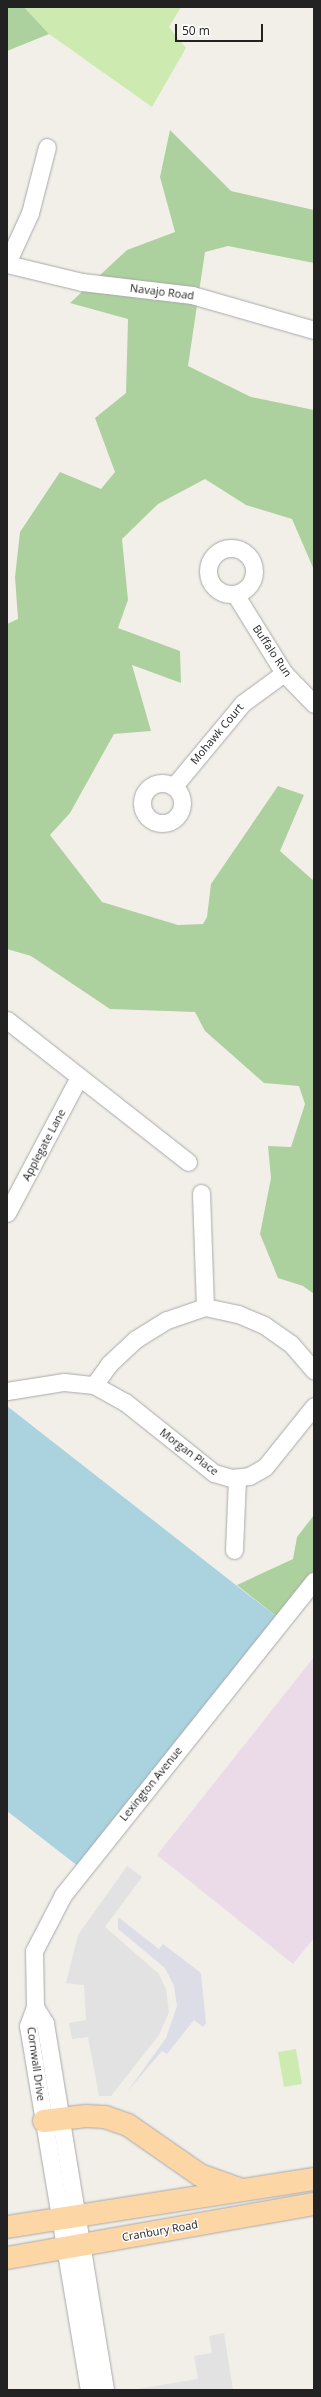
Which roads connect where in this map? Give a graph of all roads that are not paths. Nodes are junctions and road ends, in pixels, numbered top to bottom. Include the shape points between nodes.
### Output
1 (46, 147) dead end
2 (7, 263) edge
3 (314, 330) edge
4 (235, 594) dead end
5 (284, 673) junction
6 (314, 704) edge
7 (174, 786) dead end
8 (7, 1020) edge
9 (79, 1077) junction
10 (188, 1162) dead end
11 (201, 1193) dead end
12 (7, 1213) edge
13 (205, 1307) junction
14 (314, 1370) edge
15 (94, 1385) junction
16 (7, 1391) edge
17 (314, 1406) edge
18 (237, 1479) junction
19 (234, 1550) dead end
20 (314, 1581) edge
21 (34, 2007) joint
22 (53, 2120) junction
23 (314, 2179) edge
24 (246, 2191) junction
25 (314, 2204) edge
26 (68, 2216) junction
27 (7, 2227) edge
28 (73, 2247) junction
29 (7, 2258) edge
30 (89, 2390) edge
31 (106, 2390) edge

1 - 2 street via 30,213
2 - 3 street, Navajo Road via 82,282 192,295
4 - 5 street, Buffalo Run
5 - 6 street, Buffalo Run
5 - 7 street, Mohawk Court via 242,703
8 - 9 street
9 - 10 street
9 - 12 street, Applegate Lane
11 - 13 street
13 - 14 street via 238,1314 264,1325 291,1344
13 - 15 street via 167,1320 136,1339 109,1364
15 - 16 street, Morgan Place via 64,1382
15 - 18 street, Morgan Place via 125,1402 214,1473
17 - 18 street via 265,1467
18 - 19 street
20 - 21 street, Lexington Avenue via 63,1895 34,1951
21 - 22 street, Cornwall Drive via 45,2023
22 - 24 main road via 105,2117 128,2125 200,2175
22 - 26 street, Cornwall Drive
23 - 24 main road
24 - 26 main road
25 - 28 main road, Cranbury Road
26 - 27 main road
26 - 28 street, Cornwall Drive
28 - 29 main road, Cranbury Road
28 - 30 street, Cornwall Drive
28 - 31 street, Cornwall Drive

